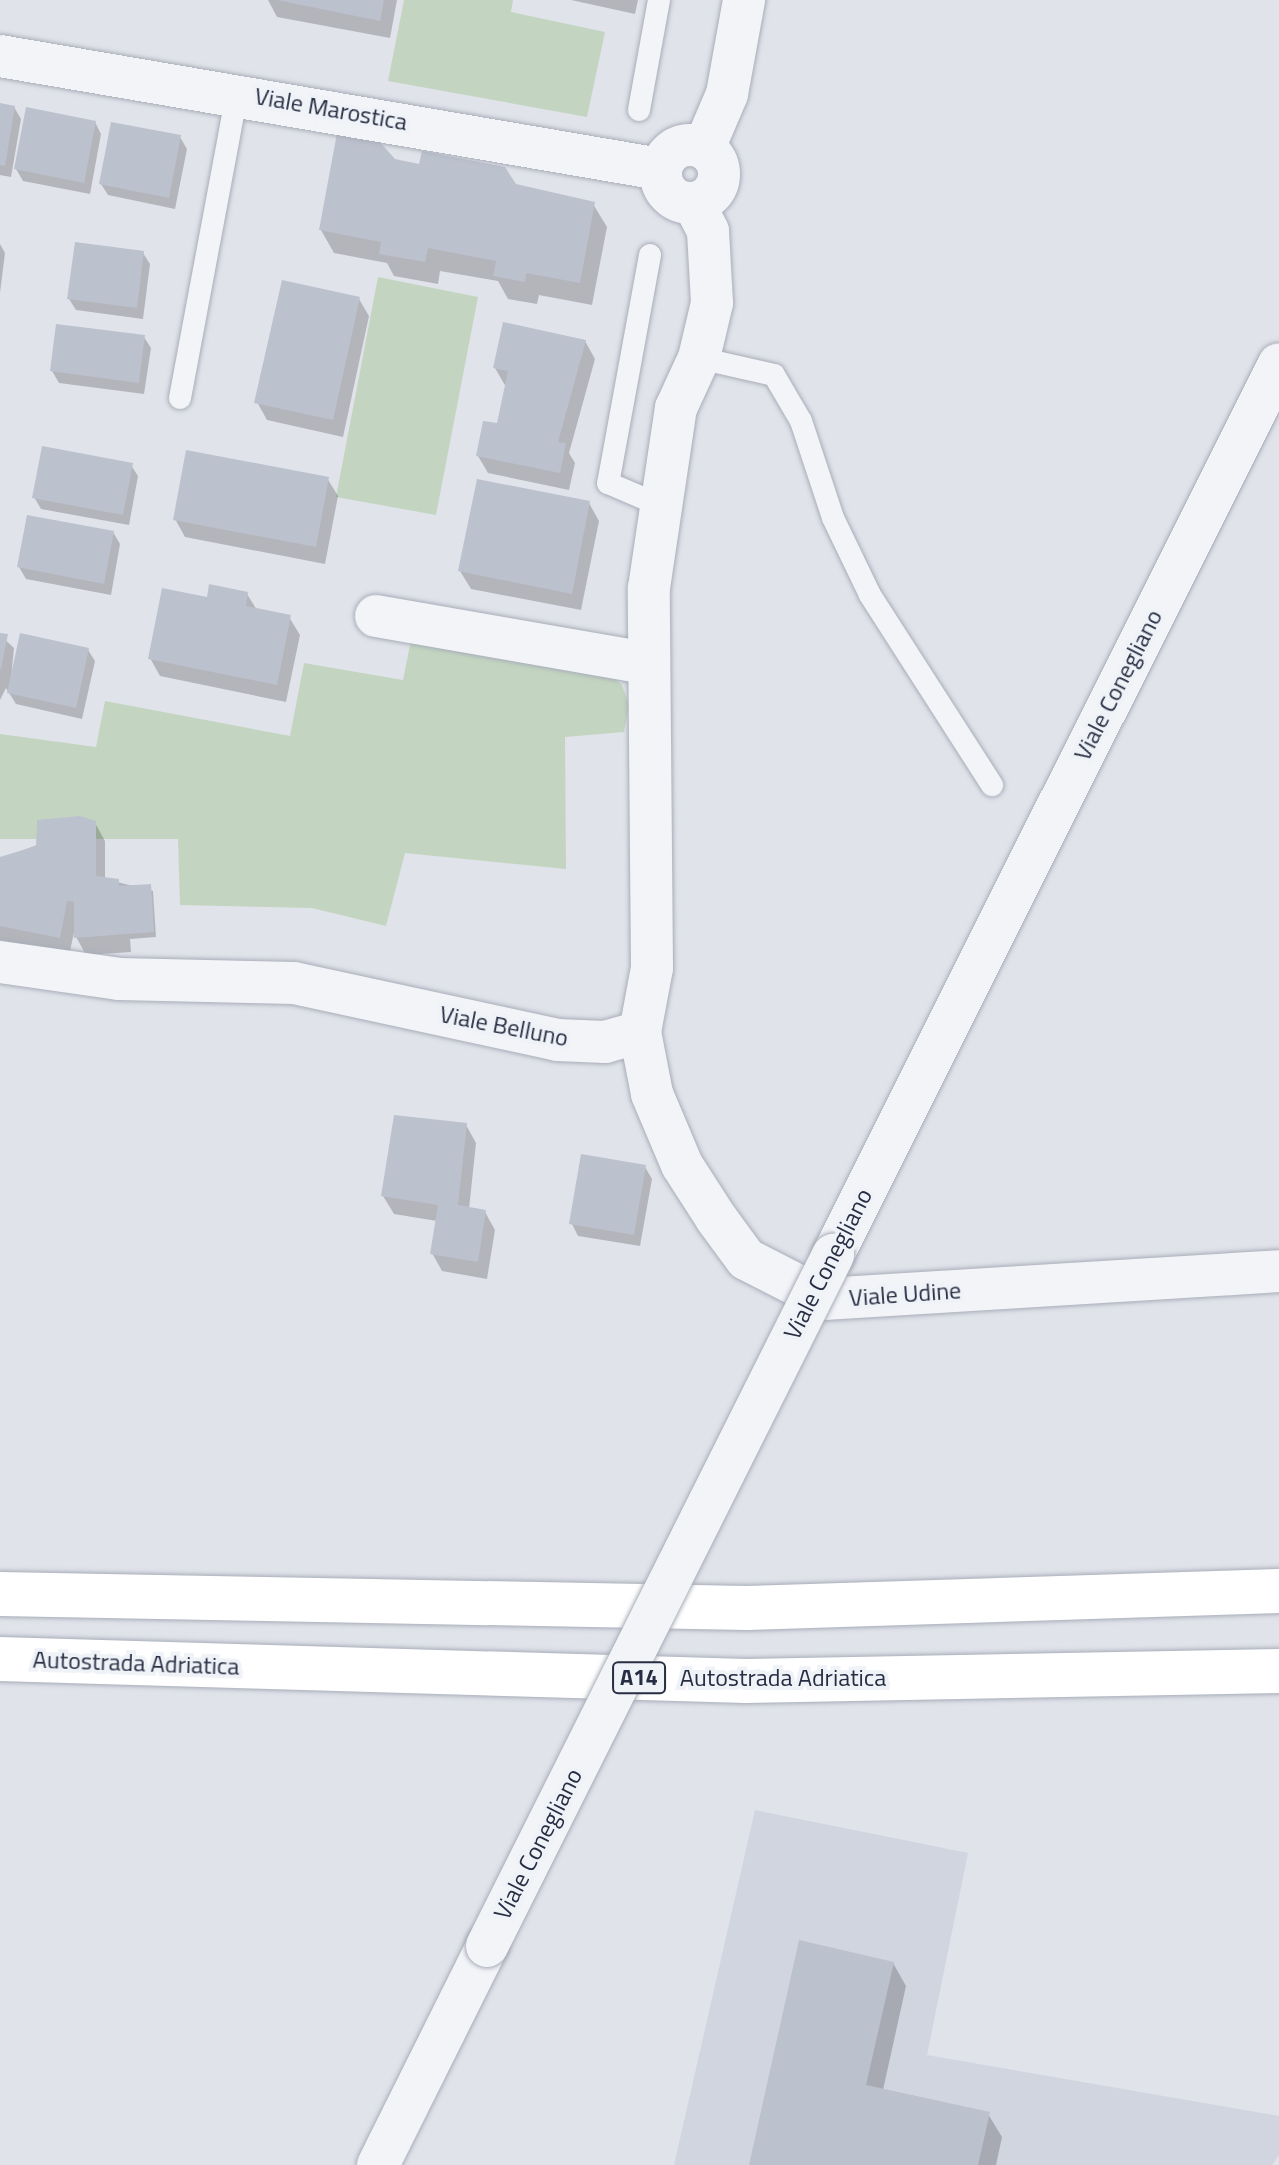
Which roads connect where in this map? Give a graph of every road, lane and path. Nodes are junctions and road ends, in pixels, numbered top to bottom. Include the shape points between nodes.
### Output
1 (659, 0) edge
2 (744, 0) edge
3 (0, 56) edge
4 (237, 93) junction
5 (639, 110) dead end
6 (704, 148) junction
7 (660, 169) junction
8 (694, 204) junction
9 (650, 255) dead end
10 (699, 358) junction
11 (1279, 364) edge
12 (180, 398) dead end
13 (657, 504) junction
14 (376, 616) dead end
15 (645, 663) junction
16 (992, 785) dead end
17 (0, 962) edge
18 (640, 1032) junction
19 (1279, 1271) edge
20 (1279, 1591) edge
21 (0, 1594) edge
22 (0, 1659) edge
23 (1279, 1671) edge
24 (378, 2165) edge

1 - 5 lane
2 - 6 street via 727,94
3 - 4 street, Viale Marostica
4 - 7 street, Viale Marostica
4 - 12 lane
6 - 7 street via 685,145
6 - 8 street via 720,179
7 - 8 street via 676,201
8 - 10 street via 708,231 712,303
9 - 13 lane via 608,483
10 - 13 street via 676,408
10 - 16 lane via 774,375 801,421 833,518 870,595
11 - 24 street, Viale Conegliano, bridge
13 - 15 street
14 - 15 street
15 - 18 street via 652,968
17 - 18 street, Viale Belluno via 119,979 294,983 557,1040 605,1042
18 - 19 street, Viale Udine via 652,1094 682,1165 716,1218 746,1259 824,1299
20 - 21 highway via 747,1608
22 - 23 highway, Autostrada Adriatica / A14 via 746,1681

